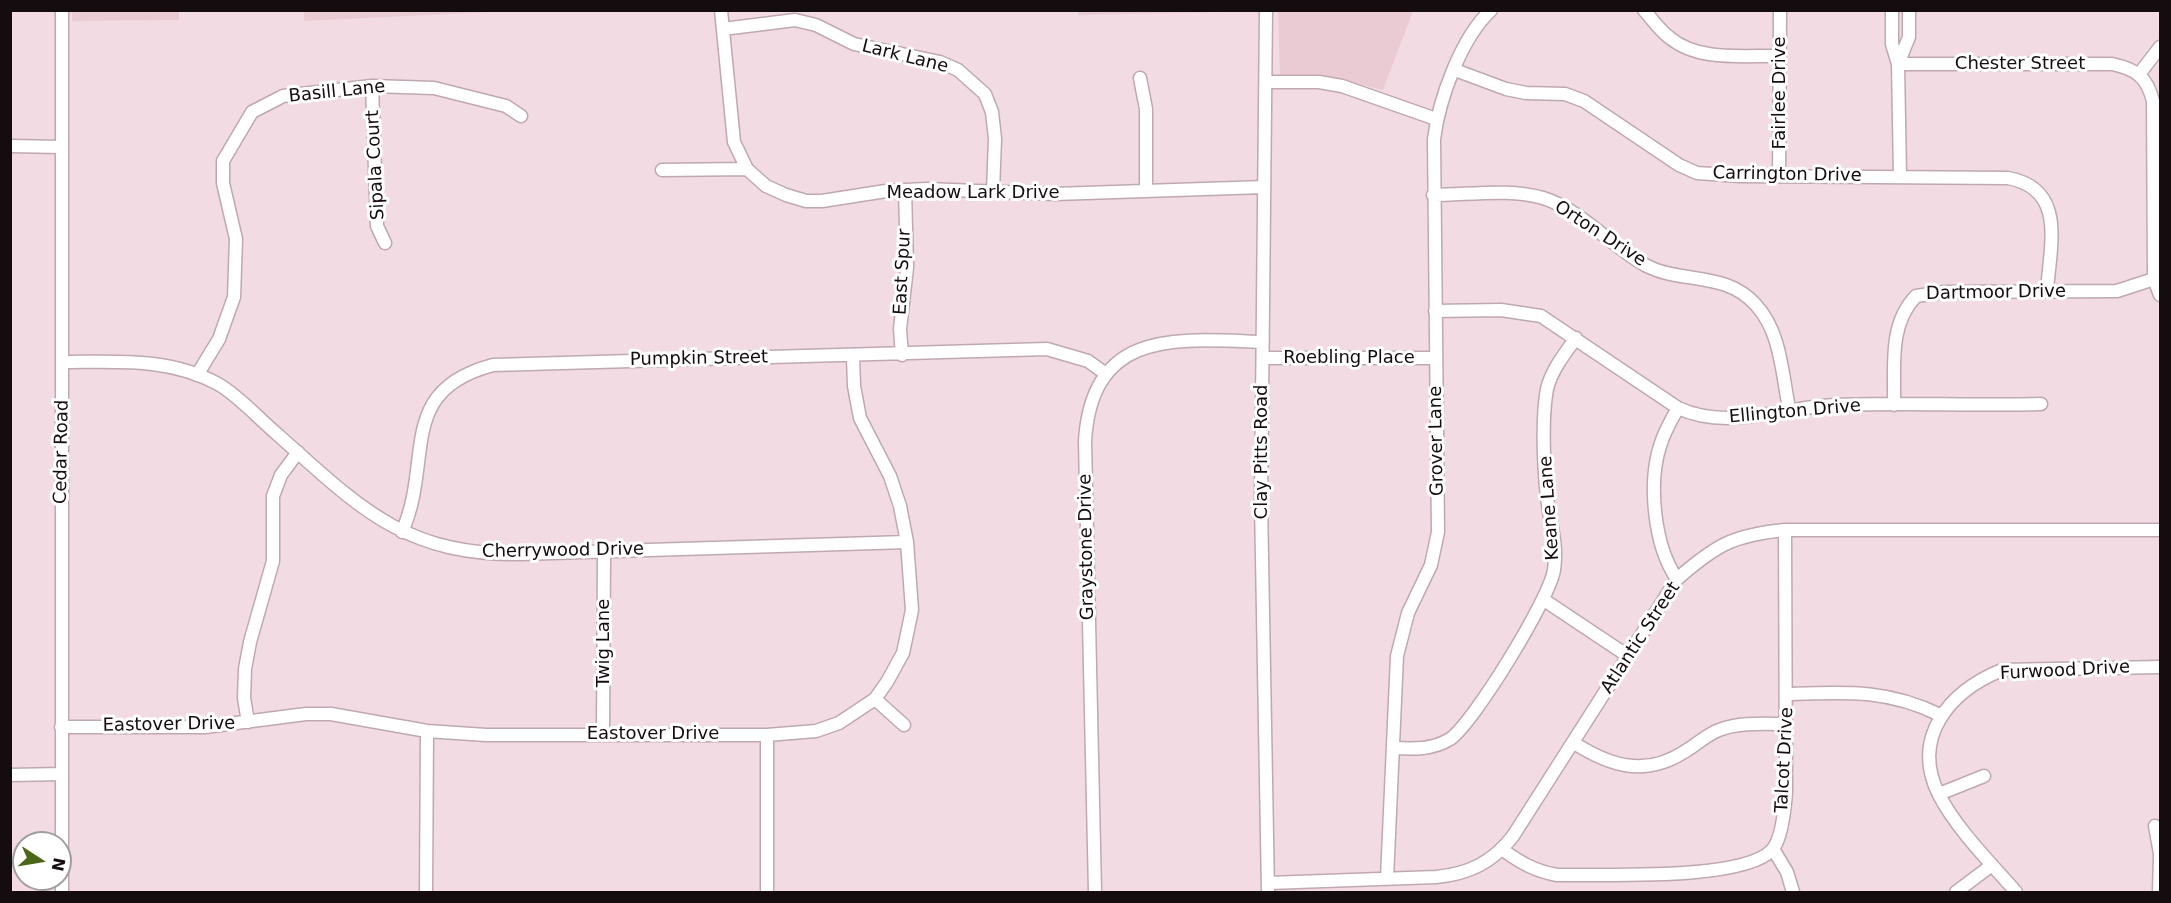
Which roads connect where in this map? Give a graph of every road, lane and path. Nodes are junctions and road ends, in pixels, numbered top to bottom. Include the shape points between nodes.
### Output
1 (62, 10) edge
2 (721, 10) edge
3 (1266, 10) edge
4 (1491, 10) edge
5 (1644, 10) edge
6 (1780, 10) edge
7 (1892, 10) edge
8 (1909, 10) edge
9 (723, 29) junction
10 (2160, 46) edge
11 (1780, 56) junction
12 (1898, 64) junction
13 (1455, 70) junction
14 (2139, 73) junction
15 (1140, 78) dead end
16 (1266, 81) junction
17 (372, 86) junction
18 (521, 116) dead end
19 (1436, 119) junction
20 (10, 146) edge
21 (62, 147) junction
22 (747, 169) junction
23 (662, 170) dead end
24 (1779, 176) junction
25 (1900, 176) junction
26 (1264, 187) junction
27 (905, 190) junction
28 (993, 191) junction
29 (1146, 191) junction
30 (1433, 195) junction
31 (385, 243) dead end
32 (2154, 279) junction
33 (2047, 291) junction
34 (2160, 295) edge
35 (1435, 311) junction
36 (1576, 338) junction
37 (1263, 342) junction
38 (902, 355) junction
39 (853, 356) junction
40 (1263, 358) junction
41 (1436, 358) junction
42 (62, 362) junction
43 (1106, 374) junction
44 (197, 375) junction
45 (2041, 404) dead end
46 (1894, 405) junction
47 (1678, 408) junction
48 (1789, 408) junction
49 (298, 452) junction
50 (1785, 530) junction
51 (2160, 530) edge
52 (402, 532) junction
53 (906, 542) junction
54 (604, 552) junction
55 (1677, 579) junction
56 (1544, 600) junction
57 (1628, 656) junction
58 (2160, 667) edge
59 (1788, 694) junction
60 (875, 699) junction
61 (1940, 715) junction
62 (248, 723) junction
63 (1787, 724) junction
64 (904, 725) dead end
65 (61, 727) junction
66 (427, 731) junction
67 (603, 734) junction
68 (767, 735) junction
69 (1574, 743) junction
70 (1393, 748) junction
71 (61, 774) junction
72 (10, 775) edge
73 (1984, 776) dead end
74 (1939, 794) junction
75 (2155, 826) dead end
76 (1773, 849) junction
77 (1503, 850) junction
78 (2160, 855) edge
79 (1992, 865) junction
80 (1387, 878) junction
81 (1268, 888) edge
82 (62, 892) edge
83 (426, 892) edge
84 (767, 892) edge
85 (1095, 892) edge
86 (1793, 892) edge
87 (1956, 892) edge
88 (2016, 892) edge
89 (2159, 892) edge

1 - 21 street, Cedar Road
2 - 9 street, Meadow Lark Drive
3 - 16 street, Clay Pitts Road
4 - 13 street, Grover Lane via 1478,22
5 - 11 street via 1669,38 1686,48 1722,55
6 - 11 street, Fairlee Drive
7 - 12 street via 1892,44
8 - 12 street via 1909,37
9 - 22 street, Meadow Lark Drive via 734,142
9 - 28 street, Lark Lane via 795,20 816,25 854,44 940,62 958,70 985,94 992,112
10 - 14 street
11 - 24 street, Fairlee Drive
12 - 14 street, Chester Street via 2112,64
12 - 25 street
13 - 19 street, Grover Lane
13 - 24 street, Carrington Drive via 1506,89 1565,94 1584,101 1697,173
14 - 32 street via 2150,86 2153,101
15 - 29 street via 1146,109
16 - 19 street via 1342,86
16 - 26 street, Clay Pitts Road
17 - 18 street, Basill Lane via 434,88 506,106
17 - 31 street, Sipala Court via 377,226
17 - 44 street, Basill Lane via 283,96 252,112 228,151 223,161 223,183 236,239 237,277 219,339
19 - 30 street, Grover Lane
20 - 21 street
21 - 42 street, Cedar Road
22 - 23 street
22 - 27 street, Meadow Lark Drive via 766,186 806,201
24 - 25 street, Carrington Drive
25 - 33 street, Carrington Drive via 2008,178 2036,188 2047,202 2051,217
26 - 29 street, Meadow Lark Drive
26 - 37 street, Clay Pitts Road
27 - 28 street, Meadow Lark Drive
27 - 38 street, East Spur via 907,268 900,329
28 - 29 street, Meadow Lark Drive
30 - 35 street, Grover Lane
30 - 48 street, Orton Drive via 1544,198 1646,265 1663,272 1721,281 1738,289 1756,304 1768,322
32 - 33 street, Dartmoor Drive via 2116,291
32 - 34 street
33 - 46 street, Dartmoor Drive via 1928,292 1916,296 1899,319
35 - 36 street, Ellington Drive via 1521,312 1541,316
35 - 41 street, Grover Lane
36 - 47 street, Ellington Drive
36 - 56 street, Keane Lane via 1547,387 1547,488 1556,552 1554,573
37 - 40 street, Clay Pitts Road
37 - 43 street, Graystone Drive via 1189,340 1151,345 1136,351
38 - 39 street, Pumpkin Street
38 - 43 street, Pumpkin Street via 1047,349 1088,362
39 - 52 street, Pumpkin Street via 494,365 475,370 456,378 439,392 426,416 416,486
39 - 53 street, Eastover Drive via 860,418 890,476
40 - 41 street, Roebling Place
40 - 81 street, Clay Pitts Road via 1261,502
41 - 70 street, Grover Lane via 1438,532 1431,565 1408,613 1398,648
42 - 44 street, Cherrywood Drive via 155,362
42 - 65 street, Cedar Road
43 - 85 street, Graystone Drive via 1089,406 1085,441
44 - 49 street, Cherrywood Drive via 219,384
45 - 46 street, Ellington Drive
46 - 48 street, Ellington Drive
47 - 48 street, Ellington Drive via 1696,416 1729,419
47 - 55 street via 1660,444 1656,471 1660,548
49 - 52 street, Cherrywood Drive via 362,507
49 - 62 street via 281,475 273,496 273,561 245,669
50 - 51 street, Atlantic Street
50 - 55 street, Atlantic Street via 1750,533 1728,542
50 - 59 street, Talcot Drive
52 - 54 street, Cherrywood Drive via 439,547 485,555
53 - 54 street, Cherrywood Drive
53 - 60 street, Eastover Drive via 912,610 909,633 895,669
54 - 67 street, Twig Lane
55 - 57 street, Atlantic Street
56 - 57 street
56 - 70 street, Keane Lane via 1462,729 1437,746 1420,750
57 - 69 street, Atlantic Street
58 - 61 street, Furwood Drive via 2002,670 1977,680
59 - 61 street via 1881,695
59 - 63 street, Talcot Drive
60 - 64 street
60 - 68 street, Eastover Drive via 839,723 816,731
61 - 74 street, Furwood Drive via 1931,753 1932,776
62 - 65 street, Eastover Drive via 205,727
62 - 66 street, Eastover Drive via 332,714
63 - 69 street via 1719,730 1670,760 1639,768 1597,758
63 - 76 street, Talcot Drive via 1785,805
65 - 71 street, Cedar Road
66 - 67 street, Eastover Drive
66 - 83 street
67 - 68 street, Eastover Drive
68 - 84 street
69 - 77 street, Atlantic Street
70 - 80 street, Grover Lane
71 - 72 street
71 - 82 street, Cedar Road
73 - 74 street
74 - 79 street, Furwood Drive
75 - 78 street
76 - 77 street via 1737,868 1719,871 1557,875 1524,866
76 - 86 street
77 - 80 street, Atlantic Street via 1486,863 1456,875
78 - 89 street
79 - 87 street
79 - 88 street, Furwood Drive
80 - 81 street, Atlantic Street

